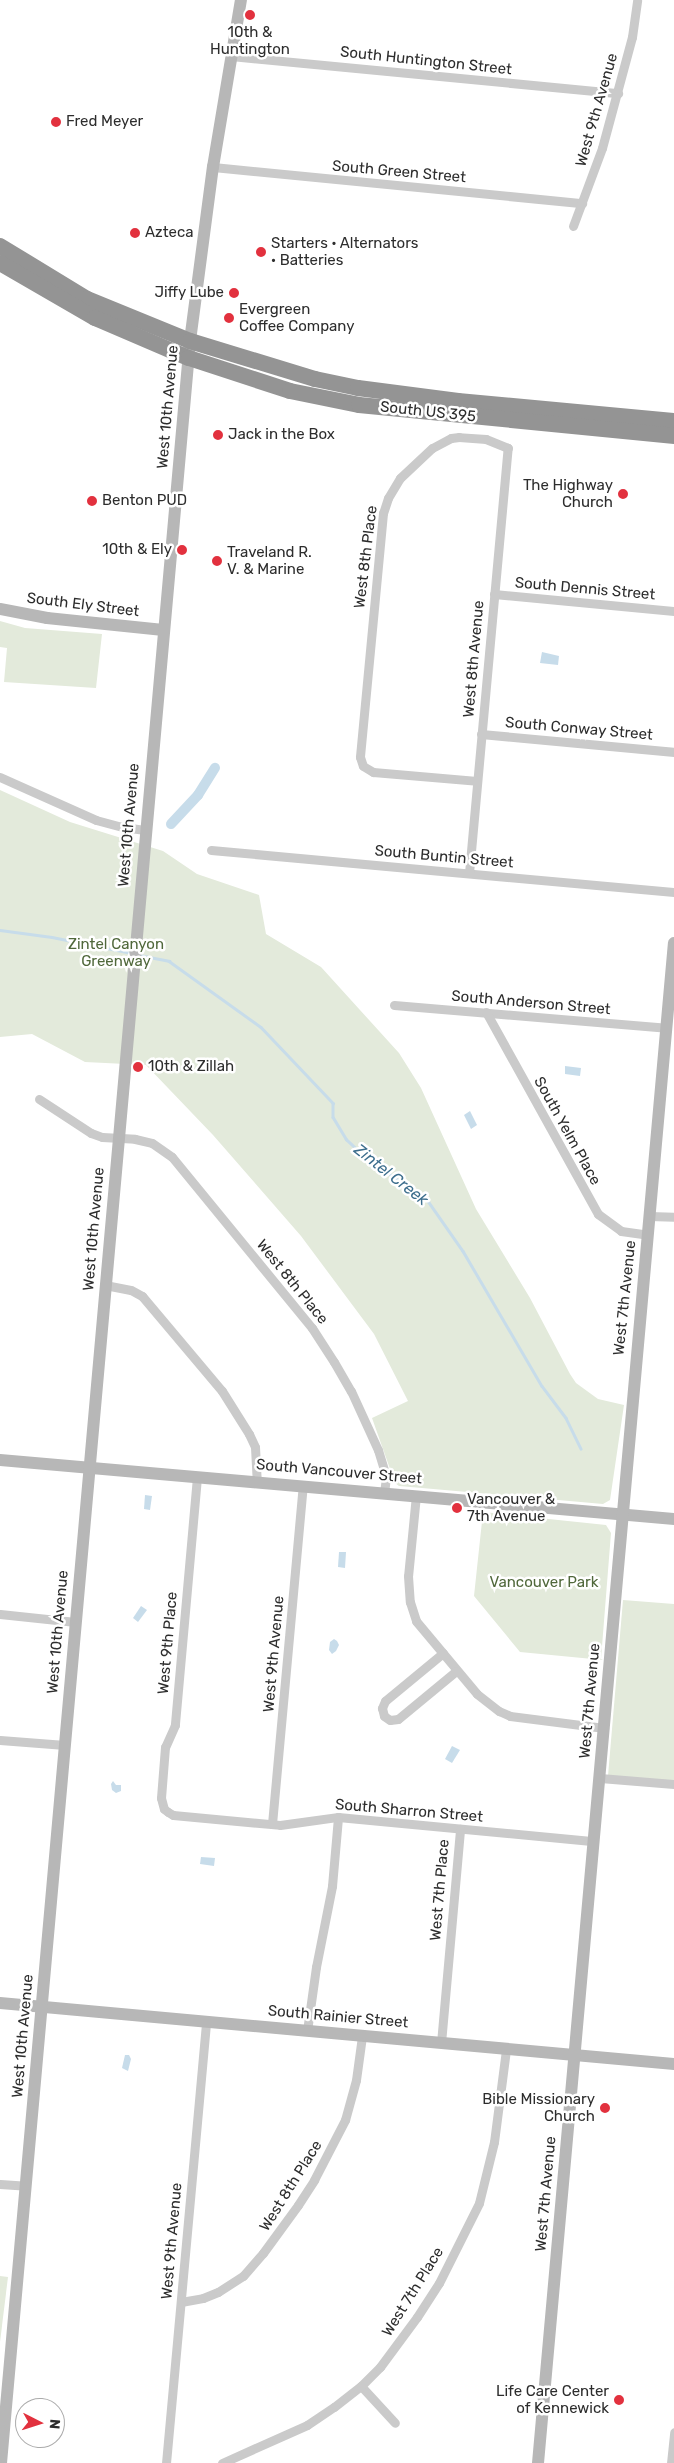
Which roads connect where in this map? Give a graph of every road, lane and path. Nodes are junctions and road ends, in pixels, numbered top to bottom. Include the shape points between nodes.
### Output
1 (240, 0) edge
2 (638, 0) edge
3 (232, 56) junction
4 (618, 93) junction
5 (213, 168) junction
6 (582, 203) junction
7 (573, 226) dead end
8 (0, 246) edge
9 (0, 263) edge
10 (190, 341) junction
11 (188, 358) junction
12 (674, 421) edge
13 (674, 436) edge
14 (508, 448) joint
15 (494, 594) junction
16 (0, 609) edge
17 (674, 611) edge
18 (163, 630) junction
19 (481, 734) junction
20 (674, 752) edge
21 (0, 777) edge
22 (477, 781) junction
23 (145, 830) junction
24 (211, 850) dead end
25 (469, 873) junction
26 (674, 892) edge
27 (674, 943) edge
28 (394, 1004) dead end
29 (486, 1012) junction
30 (666, 1028) junction
31 (39, 1099) dead end
32 (118, 1138) junction
33 (649, 1216) junction
34 (674, 1217) edge
35 (648, 1235) junction
36 (105, 1285) junction
37 (0, 1460) edge
38 (89, 1468) junction
39 (196, 1477) junction
40 (257, 1482) junction
41 (302, 1486) junction
42 (384, 1493) junction
43 (416, 1495) junction
44 (623, 1515) junction
45 (674, 1519) edge
46 (0, 1614) edge
47 (76, 1622) junction
48 (443, 1653) junction
49 (456, 1671) junction
50 (604, 1728) junction
51 (0, 1740) edge
52 (65, 1745) junction
53 (600, 1778) junction
54 (674, 1784) edge
55 (164, 1809) joint
56 (338, 1817) junction
57 (272, 1824) junction
58 (460, 1828) junction
59 (594, 1841) junction
60 (0, 2003) edge
61 (42, 2007) junction
62 (206, 2022) junction
63 (307, 2031) junction
64 (362, 2036) junction
65 (441, 2043) junction
66 (506, 2049) junction
67 (574, 2055) junction
68 (674, 2064) edge
69 (0, 2184) edge
70 (26, 2186) junction
71 (180, 2302) junction
72 (361, 2386) junction
73 (395, 2423) dead end
74 (674, 2432) edge
75 (1, 2463) edge
76 (166, 2463) edge
77 (222, 2463) edge
78 (538, 2463) edge
79 (671, 2463) edge

1 - 3 street, West 10th Avenue
2 - 4 street, West 9th Avenue
3 - 4 street, South Huntington Street
3 - 5 street, West 10th Avenue
4 - 6 street, West 9th Avenue
5 - 6 street, South Green Street
5 - 10 street, West 10th Avenue
6 - 7 street, West 9th Avenue
8 - 10 highway, South US 395 via 87,299
9 - 11 highway, South US 395 via 95,318
10 - 11 street, West 10th Avenue
10 - 12 highway, South US 395 via 315,379 358,388 458,401
11 - 13 highway, South US 395 via 290,390 359,405
11 - 18 street, West 10th Avenue
14 - 15 street, West 8th Avenue
14 - 22 street, West 8th Place via 468,437 441,442 400,478 388,498 380,532 360,756 363,766 373,772
15 - 17 street, South Dennis Street
15 - 19 street, West 8th Avenue
16 - 18 street, South Ely Street via 30,616
18 - 23 street, West 10th Avenue
19 - 20 street, South Conway Street
19 - 22 street, West 8th Avenue
21 - 23 street via 96,820
22 - 25 street, West 8th Avenue
23 - 32 street, West 10th Avenue
24 - 25 street, South Buntin Street
25 - 26 street, South Buntin Street
27 - 30 street, West 7th Avenue
28 - 29 street, South Anderson Street
29 - 30 street, South Anderson Street
29 - 35 street, South Yelm Place via 598,1214 621,1231
30 - 33 street, West 7th Avenue
31 - 32 street, West 8th Place via 92,1133
32 - 36 street, West 10th Avenue
32 - 42 street, West 8th Place via 152,1143 172,1158 312,1328 364,1417 385,1472
33 - 34 street
33 - 35 street, West 7th Avenue
35 - 44 street, West 7th Avenue
36 - 38 street, West 10th Avenue
36 - 40 street via 131,1290 142,1296 222,1392 255,1447
37 - 38 street, South Vancouver Street
38 - 39 street, South Vancouver Street
38 - 47 street, West 10th Avenue
39 - 40 street, South Vancouver Street
39 - 55 street, West 9th Place via 175,1725 165,1747 161,1798
40 - 41 street, South Vancouver Street
41 - 42 street, South Vancouver Street
41 - 57 street, West 9th Avenue
42 - 43 street, South Vancouver Street
43 - 44 street, South Vancouver Street
43 - 48 street via 408,1576 410,1602 416,1621
44 - 45 street, South Vancouver Street
44 - 50 street, West 7th Avenue
46 - 47 street
47 - 52 street, West 10th Avenue
48 - 49 street
48 - 49 street via 385,1701 382,1708 384,1716 390,1720 398,1719
49 - 50 street via 477,1694 510,1716
50 - 53 street, West 7th Avenue
51 - 52 street
52 - 61 street, West 10th Avenue
53 - 54 street
53 - 59 street, West 7th Avenue
55 - 57 street, South Sharron Street via 173,1815
56 - 57 street, South Sharron Street
56 - 58 street, South Sharron Street
56 - 63 street via 332,1886
58 - 59 street, South Sharron Street
58 - 65 street, West 7th Place
59 - 67 street, West 7th Avenue
60 - 61 street, South Rainier Street
61 - 62 street, South Rainier Street
61 - 70 street, West 10th Avenue
62 - 63 street, South Rainier Street
62 - 71 street, West 9th Avenue
63 - 64 street, South Rainier Street
64 - 65 street, South Rainier Street
64 - 71 street, West 8th Place via 356,2080 344,2120 298,2205 243,2276 218,2292
65 - 66 street, South Rainier Street
66 - 67 street, South Rainier Street
66 - 72 street, West 7th Place via 494,2142 479,2203 434,2290 385,2360
67 - 68 street, South Rainier Street
67 - 78 street, West 7th Avenue
69 - 70 street
70 - 75 street, West 10th Avenue
71 - 76 street, West 9th Avenue
72 - 73 street
72 - 77 street, West 7th Place via 307,2425
74 - 79 street

